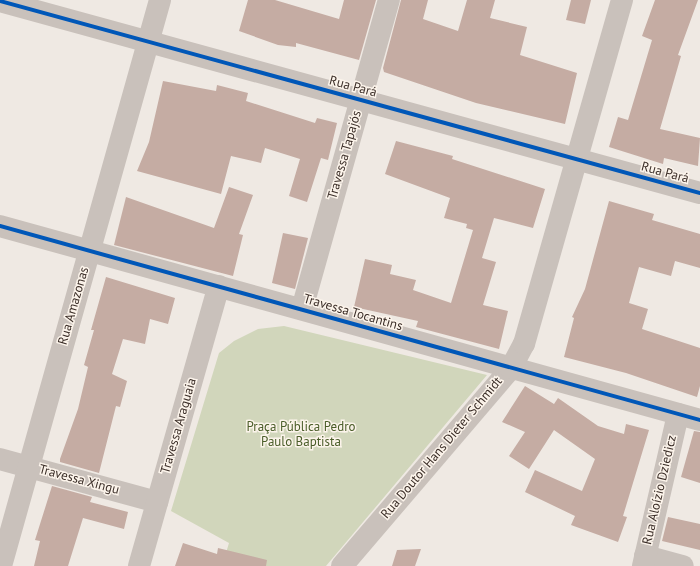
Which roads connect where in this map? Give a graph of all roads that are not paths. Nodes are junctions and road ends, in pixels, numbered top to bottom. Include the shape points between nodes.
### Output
1 (160, 0) edge
2 (389, 0) edge
3 (622, 0) edge
4 (0, 1) edge
5 (148, 42) junction
6 (361, 100) junction
7 (578, 160) junction
8 (700, 193) edge
9 (0, 226) edge
10 (89, 250) junction
11 (219, 286) junction
12 (302, 310) junction
13 (510, 368) junction
14 (678, 414) junction
15 (700, 420) edge
16 (0, 459) edge
17 (28, 466) junction
18 (157, 502) junction
19 (644, 561) edge
20 (1, 566) edge
21 (139, 566) edge
22 (342, 566) edge
23 (683, 566) edge

1 - 5 street, Rua Amazonas
2 - 6 street, Travessa Tapajós
3 - 7 street, Rua Doutor Hans Dieter Schmidt
4 - 5 street, Rua Pará
5 - 6 street, Rua Pará
5 - 10 street, Rua Amazonas
6 - 7 street, Rua Pará
6 - 12 street, Travessa Tapajós
7 - 8 street, Rua Pará
7 - 13 street, Rua Doutor Hans Dieter Schmidt via 534,320
9 - 10 street, Travessa Tocantins
10 - 11 street, Travessa Tocantins
10 - 17 street, Rua Amazonas
11 - 12 street, Travessa Tocantins
11 - 18 street, Travessa Araguaia
12 - 13 street, Travessa Tocantins
13 - 14 street, Travessa Tocantins
13 - 22 street, Rua Doutor Hans Dieter Schmidt
14 - 15 street, Travessa Tocantins
14 - 19 street, Rua Aloízio Dziedicz
16 - 17 street, Travessa Xingu
17 - 18 street, Travessa Xingu
17 - 20 street, Rua Amazonas
18 - 21 street, Travessa Araguaia
19 - 23 street

